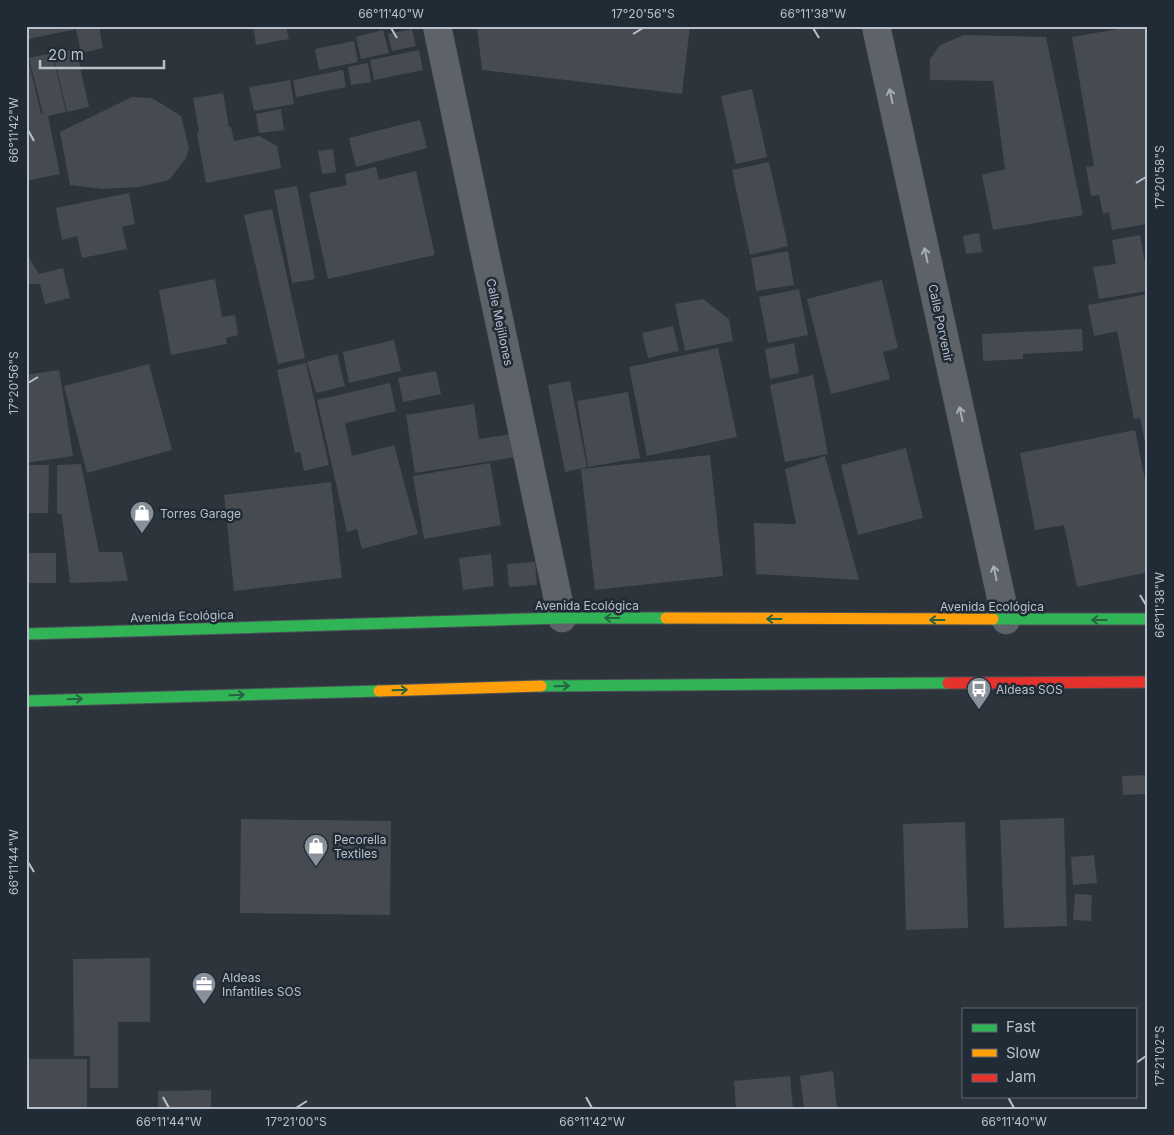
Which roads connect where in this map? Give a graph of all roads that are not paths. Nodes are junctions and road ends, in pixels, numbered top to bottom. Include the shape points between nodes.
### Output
1 (438, 26) edge
2 (876, 26) edge
3 (562, 618) junction
4 (1006, 620) junction
5 (1148, 620) edge
6 (26, 634) edge
7 (1148, 682) edge
8 (26, 701) edge

1 - 3 street, Calle Mejillones
4 -> 2 street, Calle Porvenir
4 -> 3 main road, Avenida Ecológica
3 - 6 main road, Avenida Ecológica
5 -> 4 main road, Avenida Ecológica
8 -> 7 main road via 576,685

